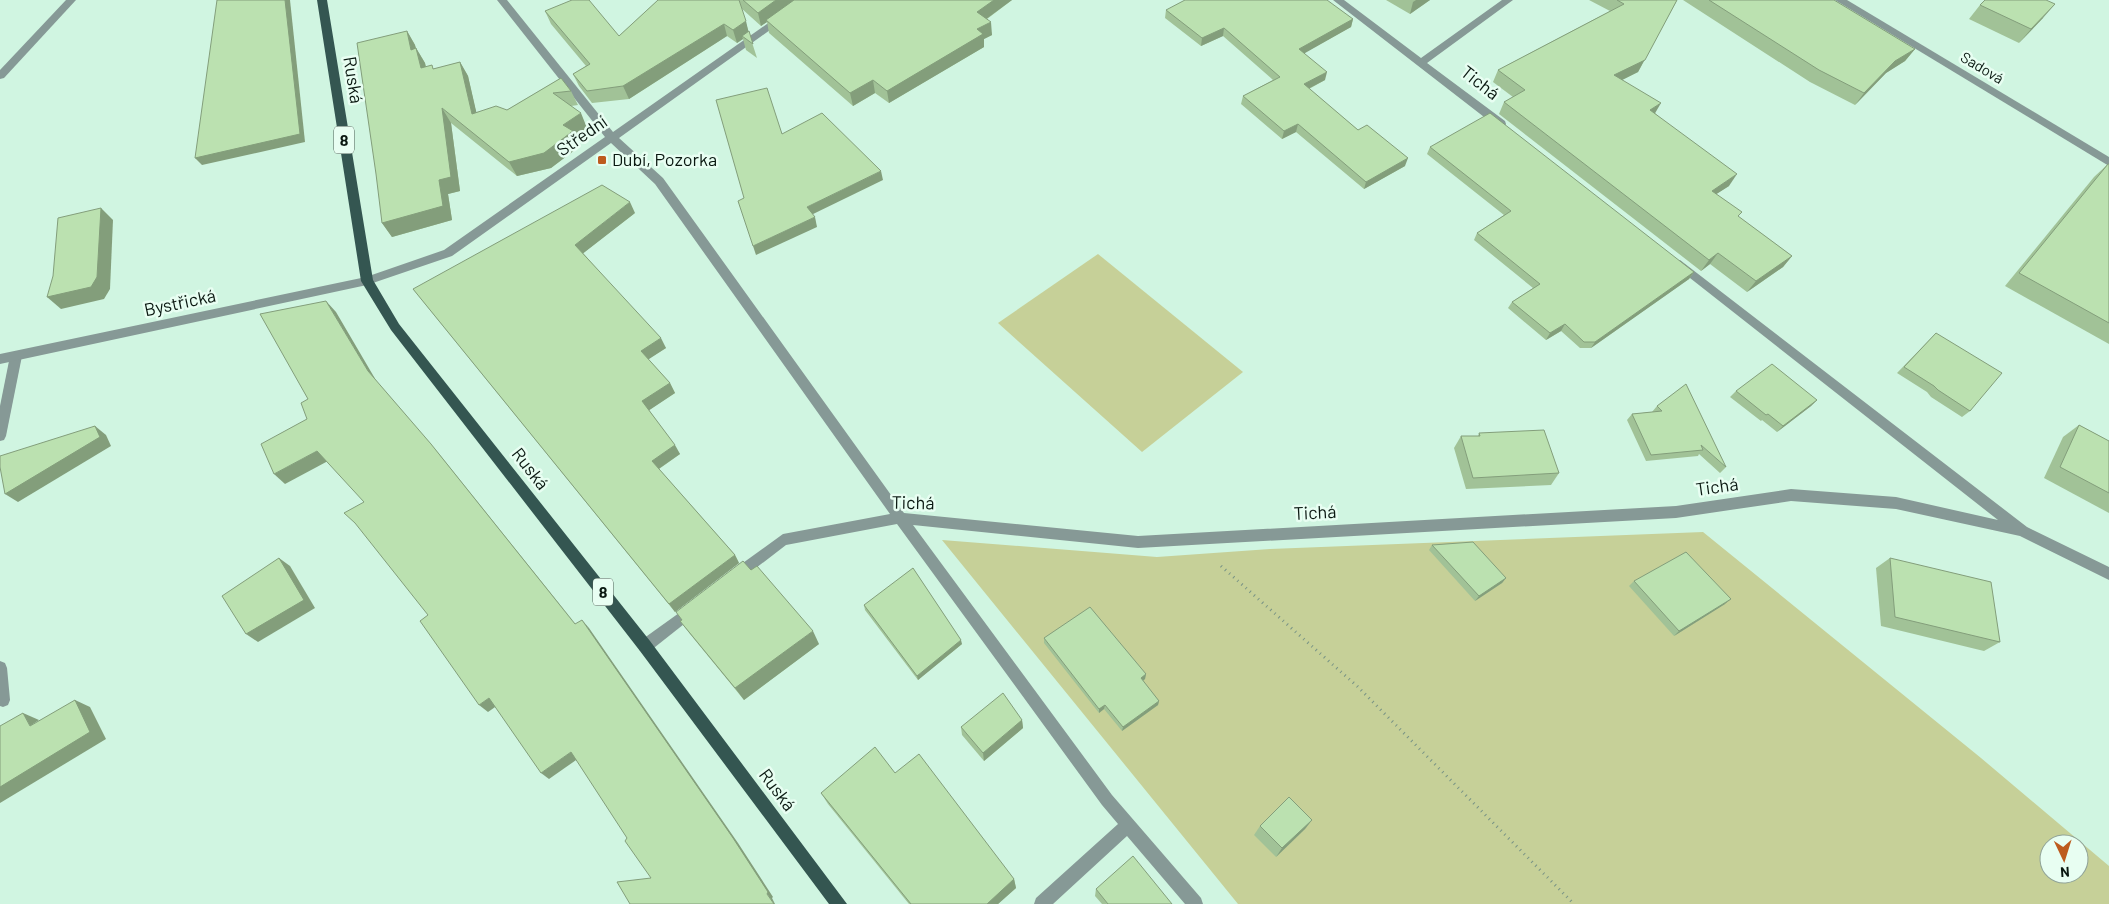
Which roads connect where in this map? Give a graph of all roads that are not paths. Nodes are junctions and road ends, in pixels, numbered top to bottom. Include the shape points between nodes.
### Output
1 (71, 0) edge
2 (322, 0) edge
3 (502, 0) edge
4 (808, 0) edge
5 (1338, 0) edge
6 (1508, 0) edge
7 (1840, 0) edge
8 (1422, 62) junction
9 (0, 76) edge
10 (1508, 129) edge
11 (611, 136) junction
12 (2109, 162) edge
13 (1671, 257) edge
14 (367, 281) junction
15 (16, 356) junction
16 (0, 359) edge
17 (0, 436) edge
18 (900, 518) junction
19 (2022, 531) junction
20 (2109, 574) edge
21 (722, 587) edge
22 (706, 599) edge
23 (645, 646) junction
24 (0, 668) edge
25 (3, 700) dead end
26 (1128, 825) junction
27 (839, 904) edge
28 (1042, 904) edge
29 (1195, 904) edge

1 - 9 street
2 - 14 main road, Ruská / 8
3 - 11 street
4 - 11 street, Střední
5 - 8 street, Tichá
6 - 8 street
7 - 12 street, Sadová
8 - 10 street, Tichá
11 - 14 street, Střední via 448,253
11 - 18 street via 659,181
13 - 19 street, Tichá
14 - 15 street, Bystřická
14 - 23 main road, Ruská / 8 via 400,334
15 - 16 street, Bystřická
15 - 17 street
18 - 19 street, Tichá via 1138,542 1676,512 1791,495 1896,503
18 - 21 street, Tichá via 783,540
18 - 26 street
19 - 20 street, Tichá
22 - 23 street
23 - 27 main road, Ruská / 8
24 - 25 street
26 - 28 street
26 - 29 street

